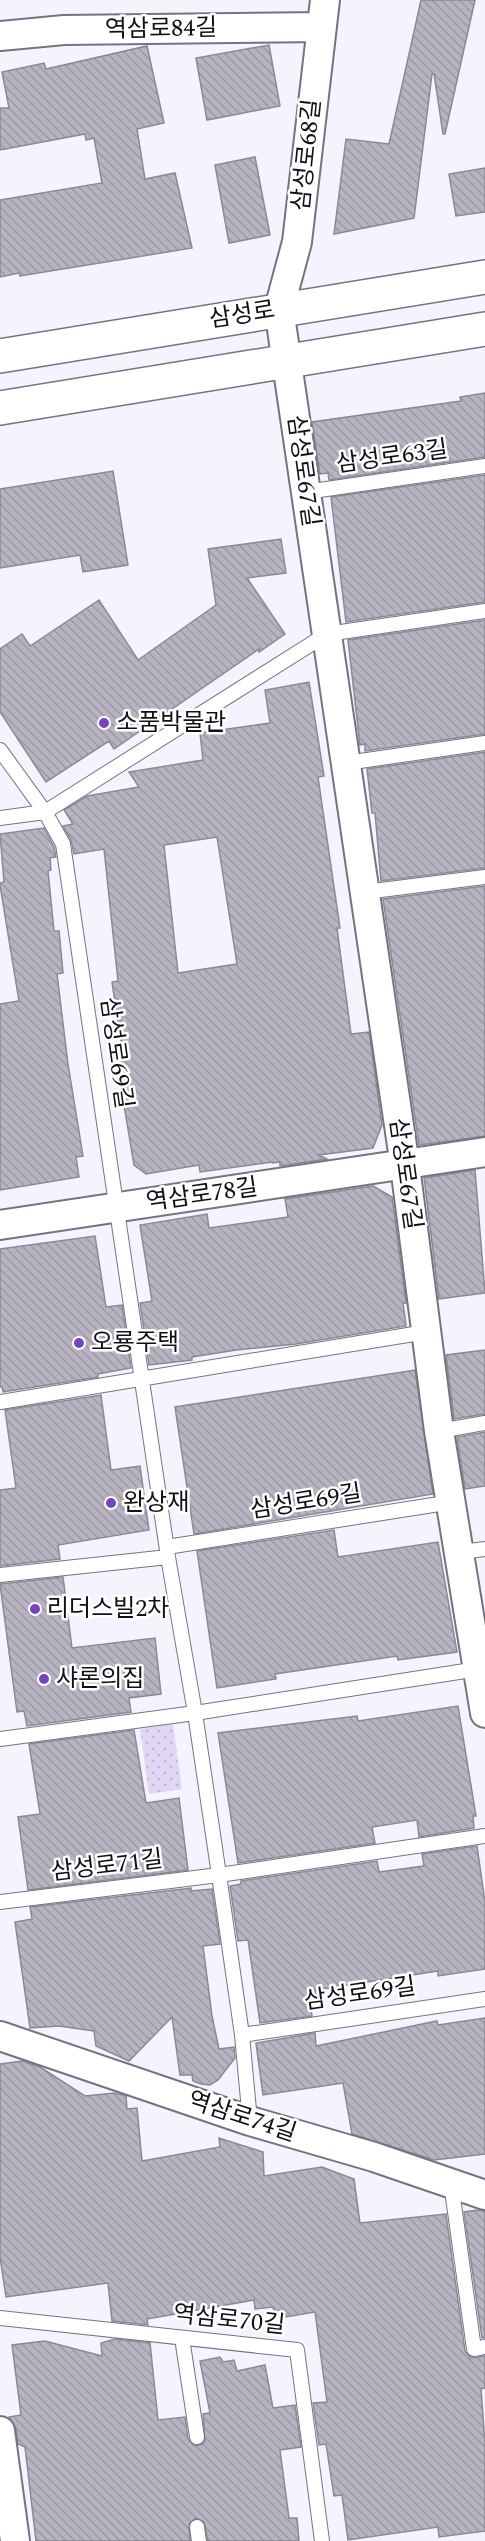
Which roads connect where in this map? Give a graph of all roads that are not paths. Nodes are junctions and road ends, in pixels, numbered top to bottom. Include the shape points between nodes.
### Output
1 (323, 14) edge
2 (0, 36) edge
3 (485, 277) edge
4 (323, 302) junction
5 (279, 309) junction
6 (236, 316) junction
7 (485, 329) edge
8 (332, 354) junction
9 (0, 356) edge
10 (287, 361) junction
11 (242, 368) junction
12 (0, 408) edge
13 (485, 466) edge
14 (306, 492) junction
15 (485, 611) edge
16 (327, 634) junction
17 (485, 743) edge
18 (0, 750) edge
19 (346, 763) junction
20 (45, 812) junction
21 (0, 818) edge
22 (485, 877) edge
23 (364, 892) junction
24 (485, 1152) edge
25 (405, 1166) junction
26 (116, 1207) junction
27 (0, 1225) edge
28 (426, 1332) junction
29 (143, 1380) junction
30 (0, 1402) edge
31 (485, 1423) edge
32 (439, 1431) junction
33 (452, 1502) junction
34 (473, 1550) edge
35 (167, 1552) junction
36 (0, 1575) edge
37 (478, 1669) junction
38 (484, 1704) edge
39 (195, 1713) junction
40 (0, 1739) edge
41 (485, 1836) edge
42 (219, 1875) junction
43 (0, 1902) edge
44 (485, 1999) edge
45 (242, 2035) junction
46 (0, 2036) edge
47 (250, 2121) junction
48 (452, 2183) junction
49 (485, 2195) edge
50 (0, 2318) edge
51 (182, 2338) junction
52 (485, 2347) edge
53 (0, 2431) edge
54 (197, 2437) dead end
55 (15, 2541) edge
56 (322, 2541) edge

1 - 2 street, 역삼로84길
1 - 5 street, 삼성로68길 via 297,242
3 - 4 main road, 삼성로
4 - 5 main road, 삼성로
4 - 8 main road
5 - 6 main road, 삼성로
5 - 10 street, 삼성로67길
6 - 9 main road, 삼성로
6 - 11 main road
7 - 8 main road
8 - 10 main road
10 - 11 main road
10 - 14 street, 삼성로67길
11 - 12 main road
13 - 14 lane, 삼성로63길
14 - 16 street, 삼성로67길
15 - 16 lane
16 - 19 street, 삼성로67길
16 - 20 lane
17 - 19 lane
18 - 20 lane, 삼성로69길
19 - 23 street, 삼성로67길
20 - 21 lane
20 - 26 lane, 삼성로69길 via 63,844
22 - 23 lane
23 - 25 street, 삼성로67길
24 - 25 street, 역삼로78길
25 - 26 street, 역삼로78길
25 - 28 street, 삼성로67길
26 - 27 street, 역삼로78길
26 - 29 lane, 삼성로69길
28 - 29 lane
28 - 32 street, 삼성로67길
29 - 30 lane
29 - 35 lane, 삼성로69길
31 - 32 lane
32 - 33 street, 삼성로67길
33 - 34 street, 삼성로67길
33 - 35 lane, 삼성로69길
34 - 37 street, 삼성로67길
35 - 36 lane
35 - 39 lane, 삼성로69길
37 - 38 street, 삼성로67길
37 - 39 lane
39 - 40 lane
39 - 42 lane, 삼성로69길
41 - 42 lane
42 - 43 lane, 삼성로71길
42 - 45 lane, 삼성로69길
44 - 45 lane, 삼성로69길
45 - 47 lane, 삼성로69길
46 - 47 street, 역삼로74길
47 - 48 street, 역삼로74길
48 - 49 street, 역삼로74길
48 - 52 lane via 474,2349
50 - 51 lane, 역삼로70길
51 - 54 lane
51 - 56 lane, 역삼로70길 via 297,2350
53 - 55 street

